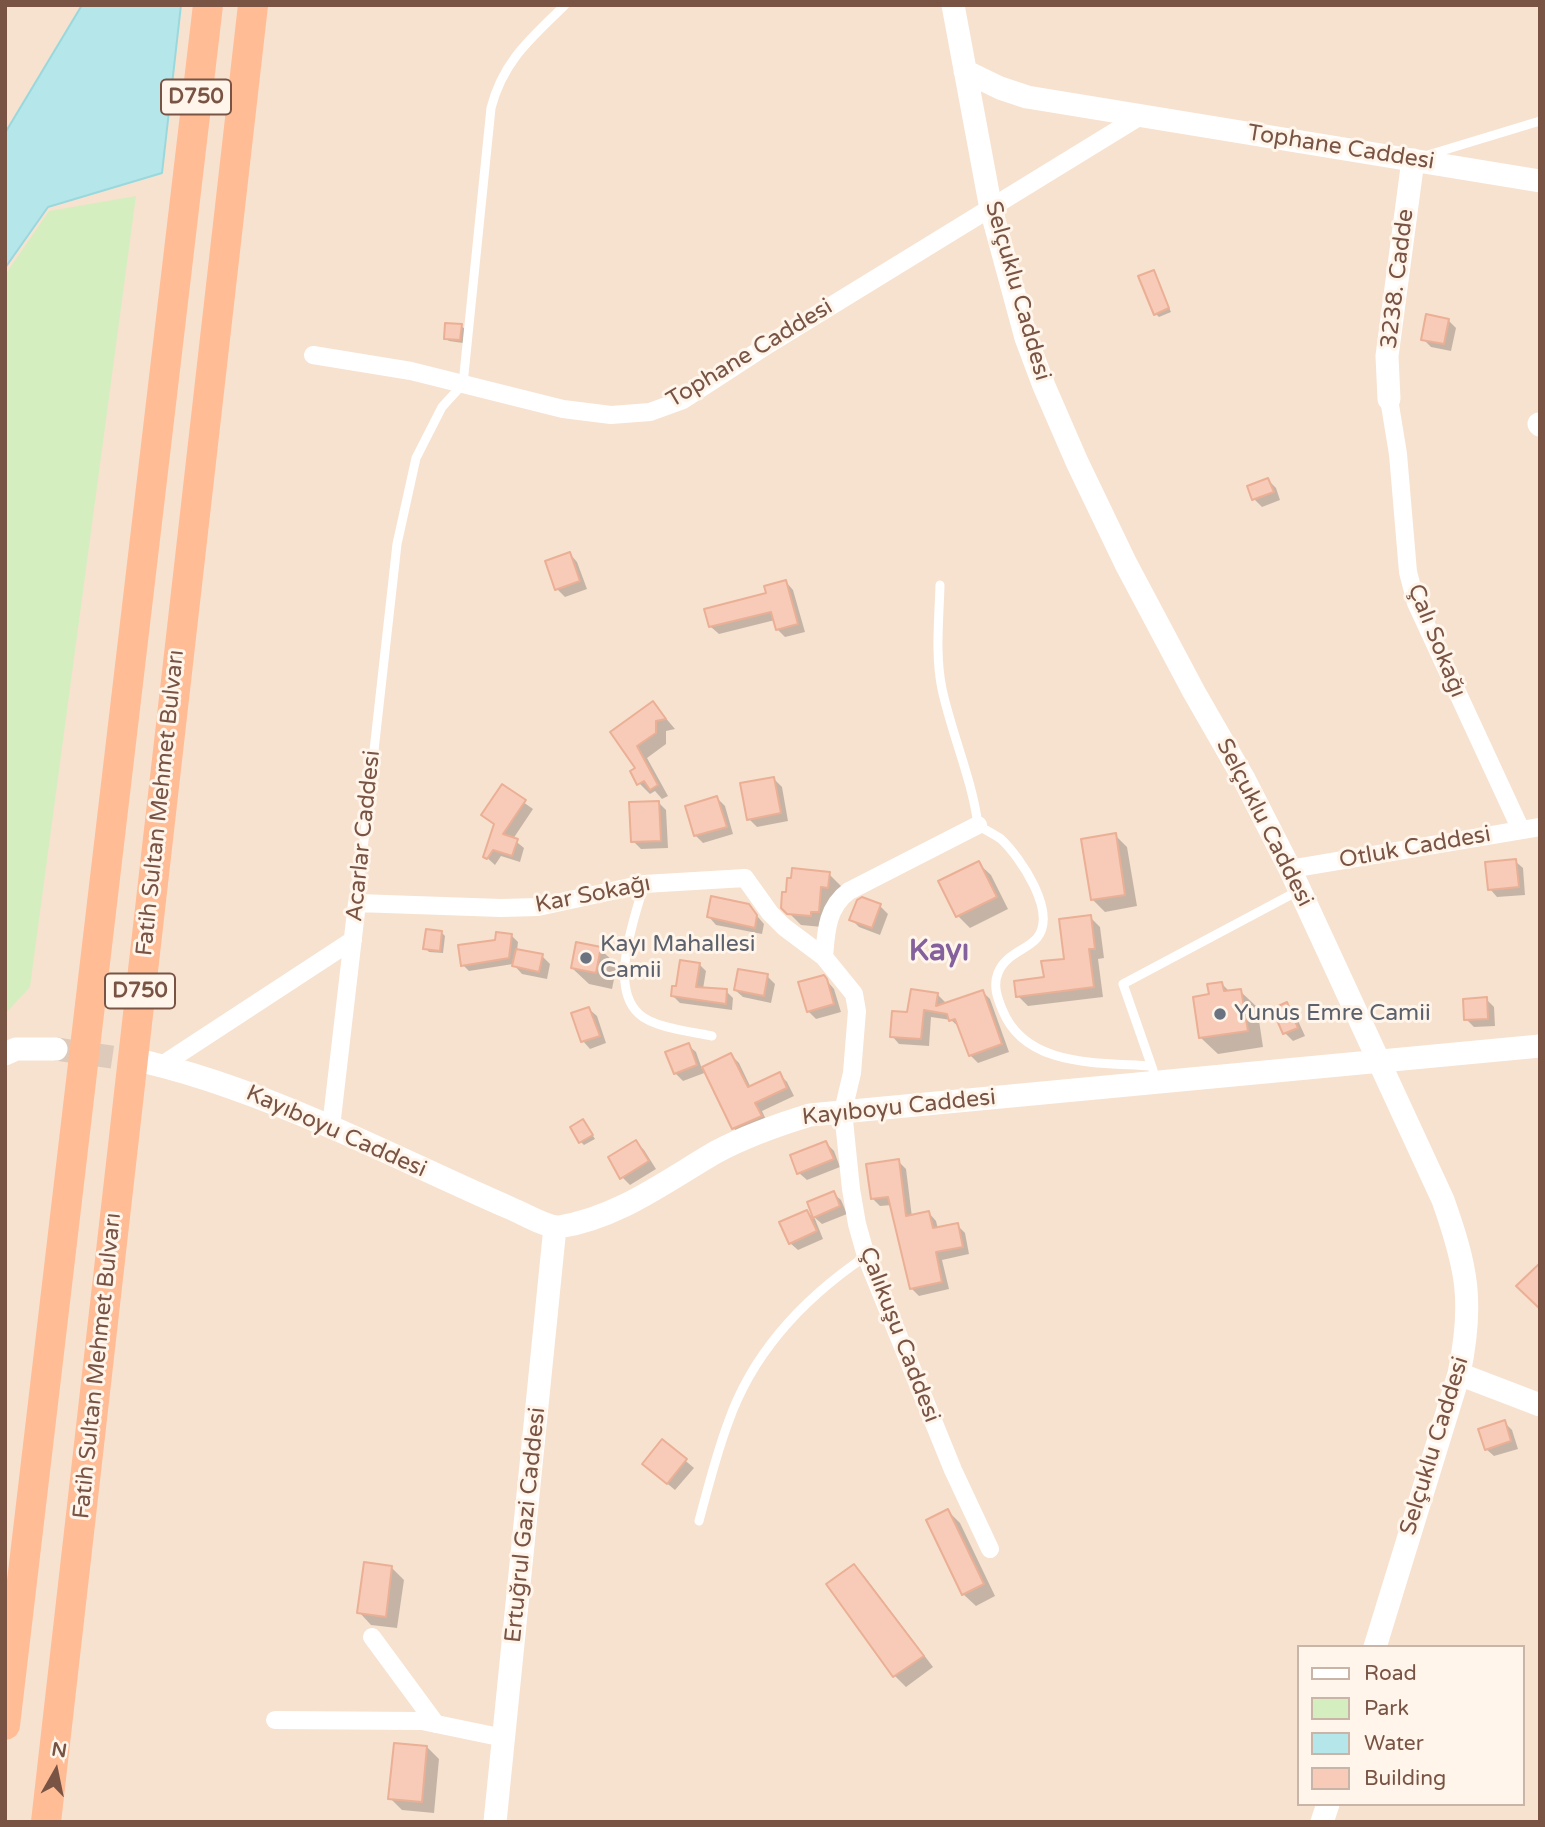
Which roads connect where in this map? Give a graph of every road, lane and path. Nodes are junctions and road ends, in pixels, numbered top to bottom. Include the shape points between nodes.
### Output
1 (208, 5) edge
2 (253, 5) edge
3 (565, 5) edge
4 (953, 5) edge
5 (965, 71) junction
6 (1142, 115) junction
7 (1540, 121) edge
8 (1413, 160) junction
9 (1540, 181) edge
10 (991, 209) junction
11 (313, 355) dead end
12 (463, 384) junction
13 (1389, 399) joint
14 (940, 585) dead end
15 (978, 825) junction
16 (1540, 827) edge
17 (1521, 830) junction
18 (745, 878) joint
19 (1295, 880) junction
20 (644, 884) junction
21 (357, 903) junction
22 (352, 940) junction
23 (824, 957) junction
24 (712, 1035) dead end
25 (1540, 1046) edge
26 (56, 1049) tunnel mouth
27 (5, 1054) edge
28 (1380, 1062) junction
29 (154, 1064) joint
30 (1154, 1074) junction
31 (843, 1111) junction
32 (331, 1127) junction
33 (555, 1227) junction
34 (866, 1256) junction
35 (1459, 1374) junction
36 (1540, 1405) edge
37 (699, 1521) dead end
38 (990, 1549) dead end
39 (372, 1637) dead end
40 (1376, 1645) edge
41 (275, 1720) dead end
42 (436, 1724) junction
43 (5, 1725) edge
44 (504, 1738) junction
45 (46, 1822) edge
46 (495, 1822) edge

1 - 43 highway, Fatih Sultan Mehmet Bulvarı / D750
2 - 45 highway, Fatih Sultan Mehmet Bulvarı / D750
3 - 12 lane via 513,57 494,94
4 - 5 street, Selçuklu Caddesi
5 - 6 street, Tophane Caddesi via 1027,97
5 - 10 street, Selçuklu Caddesi
6 - 8 street, Tophane Caddesi
6 - 10 street, Tophane Caddesi
7 - 8 lane
8 - 9 street, Tophane Caddesi
8 - 13 street, 3238. Cadde via 1387,356
10 - 12 street, Tophane Caddesi via 683,400 650,412 611,415 563,409
10 - 19 street, Selçuklu Caddesi via 1026,338 1077,462 1126,564
11 - 12 street, Tophane Caddesi
12 - 21 lane, Acarlar Caddesi via 442,407 416,458 397,544
13 - 17 street, Çalı Sokağı via 1408,572 1416,603
14 - 15 lane via 942,687
15 - 23 street via 839,898 826,926
15 - 30 lane via 1000,838 1042,901 1044,918 1038,937 998,972 995,987 1007,1022 1024,1042 1043,1052
16 - 17 street, Otluk Caddesi
17 - 19 street, Otluk Caddesi
18 - 20 street, Kar Sokağı
18 - 23 street, Çalıkuşu Caddesi via 784,927
19 - 28 street, Selçuklu Caddesi
19 - 30 lane via 1123,984
20 - 21 street, Kar Sokağı via 538,907
20 - 24 lane via 625,960 629,1001 640,1016 655,1023
21 - 22 street, Acarlar Caddesi
22 - 29 street
22 - 32 street, Acarlar Caddesi
23 - 31 street, Çalıkuşu Caddesi via 854,994 857,1011 852,1073
25 - 28 street, Kayıboyu Caddesi
26 - 27 street via 16,1049
28 - 30 street, Kayıboyu Caddesi
28 - 35 street, Selçuklu Caddesi via 1443,1200 1461,1251 1469,1308
29 - 32 street, Kayıboyu Caddesi via 228,1086
30 - 31 street, Kayıboyu Caddesi
31 - 33 street, Kayıboyu Caddesi via 769,1128 614,1211
31 - 34 street, Çalıkuşu Caddesi via 851,1189
32 - 33 street, Kayıboyu Caddesi
33 - 44 street, Ertuğrul Gazi Caddesi
34 - 37 lane via 817,1293 758,1359 728,1421
34 - 38 street, Çalıkuşu Caddesi
35 - 36 street
35 - 40 street, Selçuklu Caddesi
39 - 42 street
41 - 42 street
42 - 44 street
44 - 46 street, Ertuğrul Gazi Caddesi

